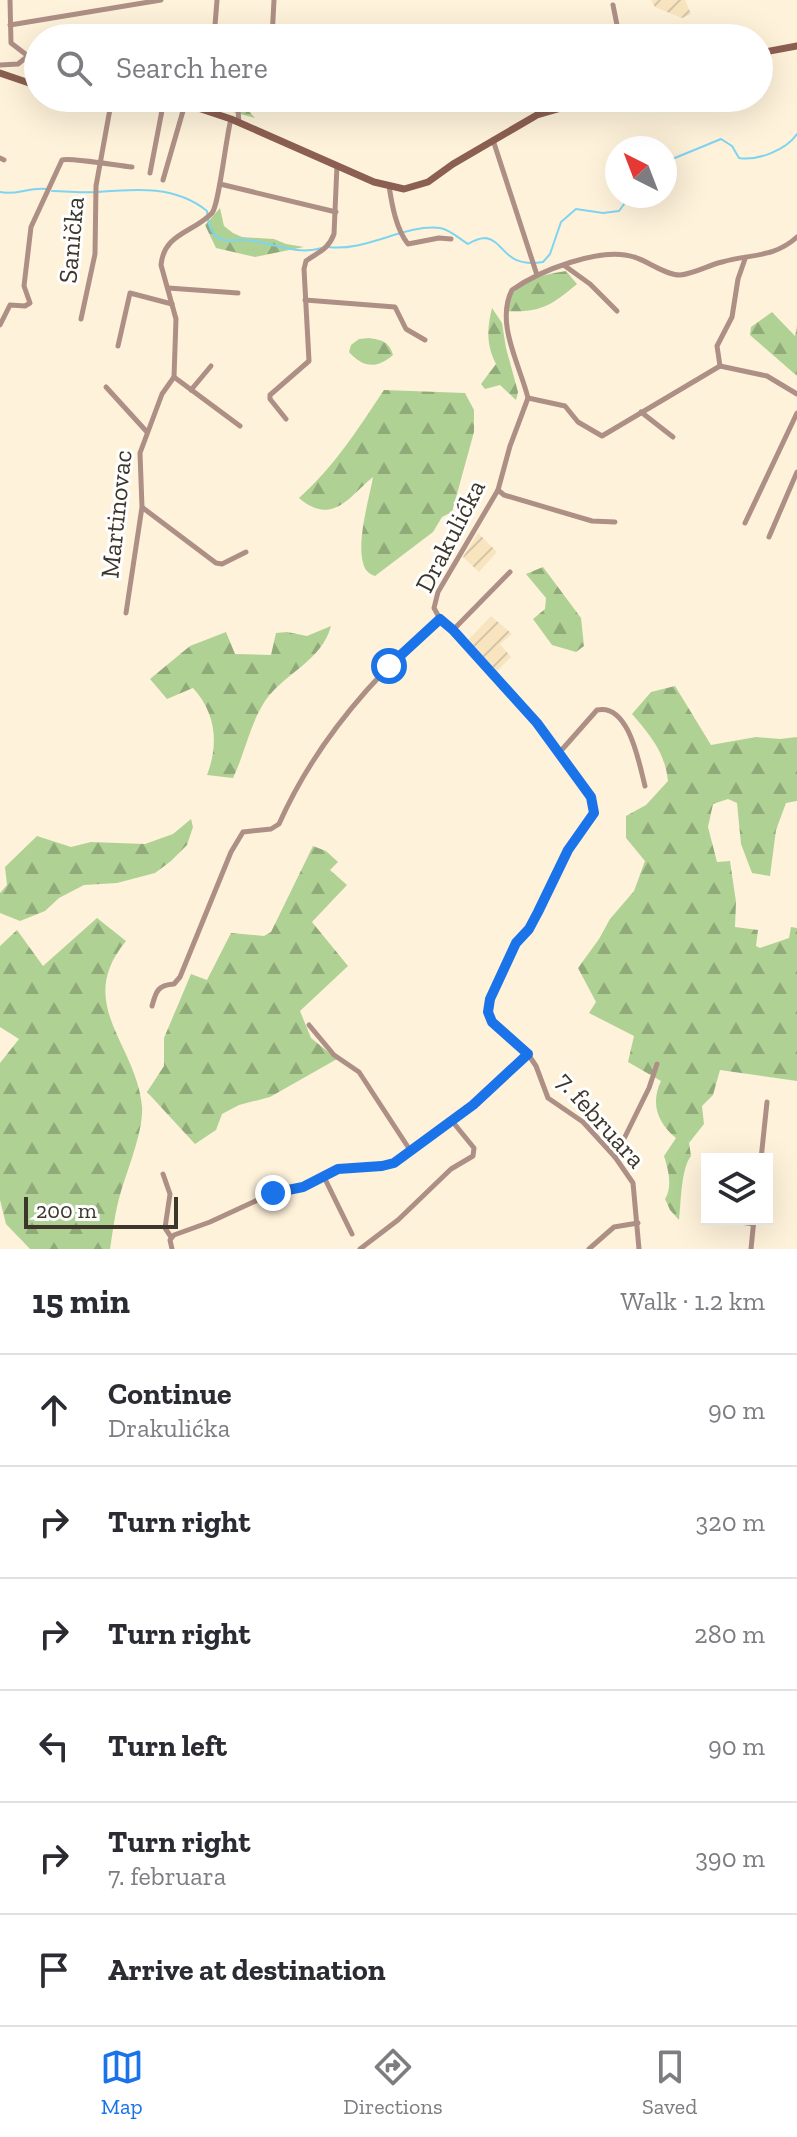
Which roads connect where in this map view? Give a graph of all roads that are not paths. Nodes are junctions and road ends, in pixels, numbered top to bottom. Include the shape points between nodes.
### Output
1 (10, 0) edge
2 (161, 0) edge
3 (217, 0) edge
4 (274, 0) edge
5 (613, 5) dead end
6 (215, 24) edge
7 (273, 24) edge
8 (617, 24) edge
9 (10, 25) junction
10 (797, 46) edge
11 (773, 50) edge
12 (24, 54) edge
13 (24, 59) edge
14 (0, 65) edge
15 (0, 73) edge
16 (24, 81) edge
17 (109, 112) edge
18 (162, 112) edge
19 (183, 112) edge
20 (209, 112) edge
21 (236, 112) edge
22 (547, 112) edge
23 (235, 121) junction
24 (493, 140) junction
25 (99, 165) junction
26 (337, 165) junction
27 (132, 167) dead end
28 (150, 173) dead end
29 (163, 180) dead end
30 (220, 184) junction
31 (389, 186) junction
32 (336, 212) junction
33 (797, 237) edge
34 (451, 239) dead end
35 (745, 259) junction
36 (564, 266) junction
37 (537, 275) junction
38 (168, 288) junction
39 (238, 293) dead end
40 (305, 300) junction
41 (172, 304) junction
42 (617, 311) dead end
43 (81, 319) dead end
44 (0, 325) edge
45 (425, 340) dead end
46 (118, 346) dead end
47 (211, 366) dead end
48 (720, 366) junction
49 (174, 377) junction
50 (106, 387) dead end
51 (191, 390) junction
52 (797, 394) edge
53 (528, 398) junction
54 (641, 412) junction
55 (797, 413) edge
56 (286, 419) dead end
57 (240, 426) dead end
58 (147, 432) junction
59 (673, 437) dead end
60 (797, 472) edge
61 (498, 490) junction
62 (142, 507) junction
63 (615, 522) dead end
64 (745, 523) dead end
65 (769, 537) dead end
66 (246, 552) dead end
67 (510, 572) dead end
68 (126, 613) dead end
69 (440, 619) junction
70 (453, 630) junction
71 (559, 753) junction
72 (645, 786) dead end
73 (152, 1006) dead end
74 (309, 1025) dead end
75 (528, 1054) junction
76 (657, 1064) dead end
77 (767, 1102) dead end
78 (452, 1120) junction
79 (410, 1150) junction
80 (762, 1153) edge
81 (615, 1157) junction
82 (163, 1174) dead end
83 (324, 1177) junction
84 (638, 1223) junction
85 (754, 1225) edge
86 (352, 1234) dead end
87 (171, 1237) junction
88 (172, 1249) edge
89 (360, 1249) edge
90 (589, 1249) edge
91 (639, 1249) edge
92 (751, 1249) edge

1 - 9 street
2 - 9 street
3 - 6 street
4 - 7 street
5 - 8 street
9 - 12 street via 12,46
10 - 11 street
13 - 14 street
15 - 16 street
17 - 25 street, Sanička
18 - 28 street
19 - 29 street
20 - 23 street
21 - 23 street, Martinovac
22 - 24 street
23 - 26 street
23 - 30 street, Martinovac
24 - 31 street via 428,182 404,189
24 - 37 street
25 - 27 street, Sanička
25 - 43 street, Sanička via 95,254
25 - 44 street, Sanička via 65,158 60,162 31,227 24,283 30,303 10,305
26 - 31 street
26 - 32 street
30 - 32 street
30 - 38 street, Martinovac via 212,212 166,248 161,265
31 - 34 street via 402,234 412,244
32 - 40 street via 331,244 306,261
33 - 35 street via 776,252
35 - 36 street via 680,275 611,253
35 - 48 street via 732,317 717,346
36 - 37 street
36 - 42 street
37 - 53 street via 512,290 505,311
38 - 39 street
38 - 41 street, Martinovac
40 - 45 street via 395,307 406,329
40 - 56 street via 309,361 270,395
41 - 46 street via 130,293
41 - 49 street, Martinovac via 177,329
47 - 51 street
48 - 52 street via 767,376
48 - 54 street
49 - 51 street
49 - 58 street, Martinovac
50 - 58 street
51 - 57 street
53 - 54 street via 565,406 578,422 602,436
53 - 61 street, Drakulićka
54 - 59 street
55 - 64 street
58 - 62 street, Martinovac via 140,453
60 - 65 street
61 - 63 street via 592,521
61 - 69 street, Drakulićka via 438,592 434,608
62 - 66 street via 216,563
62 - 68 street, Martinovac
67 - 70 street
69 - 70 street
69 - 73 street, Drakulićka via 356,700 306,769 279,824 243,832 180,977 156,991
70 - 71 street
71 - 72 street via 597,710 613,712 628,730
71 - 75 street via 591,797 594,813 516,943 488,1012
74 - 79 street via 334,1055 359,1072
75 - 78 street, 7. februara
75 - 81 street, 7. februara via 548,1098 583,1122
76 - 81 street
77 - 80 street
78 - 79 street, 7. februara
78 - 89 street via 474,1148 473,1156
79 - 83 street, 7. februara via 388,1165 344,1168
81 - 84 street, 7. februara via 633,1183
82 - 87 street via 170,1194 165,1228
83 - 86 street
83 - 87 street, 7. februara
84 - 90 street via 614,1227
84 - 91 street, 7. februara
85 - 92 street
87 - 88 street

